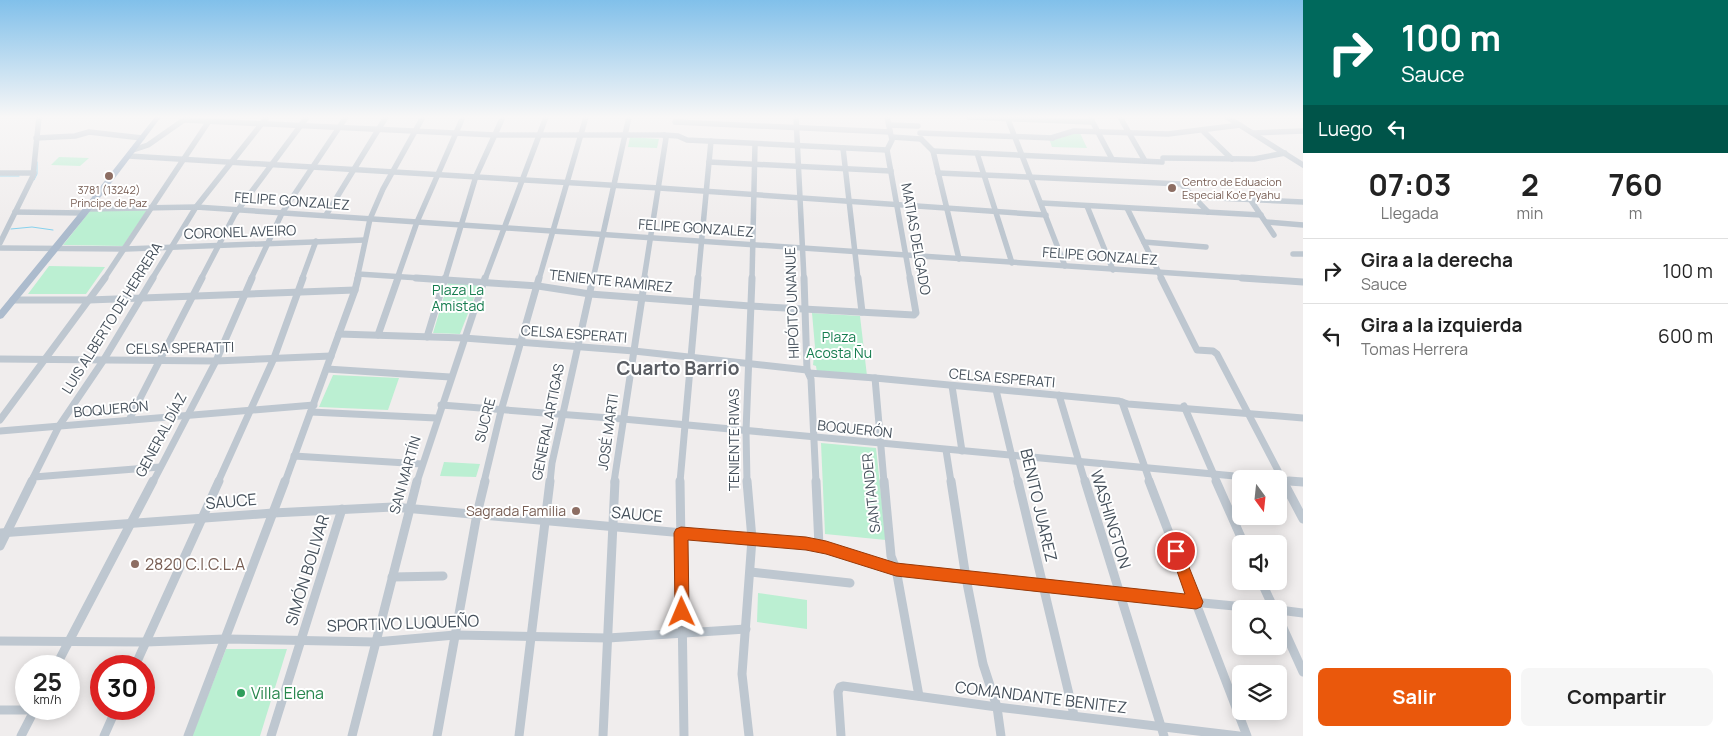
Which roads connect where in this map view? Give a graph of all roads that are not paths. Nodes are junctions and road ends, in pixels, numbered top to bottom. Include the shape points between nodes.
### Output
1 (35, 151) edge
2 (135, 151) edge
3 (189, 151) edge
4 (240, 151) edge
5 (281, 151) edge
6 (323, 151) edge
7 (365, 151) edge
8 (405, 151) edge
9 (447, 151) edge
10 (487, 151) edge
11 (533, 151) edge
12 (577, 151) edge
13 (620, 151) edge
14 (664, 151) edge
15 (710, 151) edge
16 (754, 151) edge
17 (798, 151) edge
18 (843, 151) edge
19 (888, 151) edge
20 (933, 151) edge
21 (941, 151) edge
22 (1021, 151) edge
23 (1108, 151) edge
24 (1140, 151) edge
25 (1224, 151) edge
26 (1282, 151) edge
27 (131, 153) junction
28 (977, 153) junction
29 (1285, 153) junction
30 (1022, 155) junction
31 (184, 159) junction
32 (1112, 159) junction
33 (1232, 159) junction
34 (1146, 161) junction
35 (232, 162) junction
36 (709, 162) junction
37 (272, 164) junction
38 (753, 165) junction
39 (1303, 165) edge
40 (313, 167) junction
41 (799, 167) junction
42 (845, 169) junction
43 (354, 170) junction
44 (393, 172) junction
45 (891, 172) junction
46 (0, 173) edge
47 (34, 173) junction
48 (938, 173) junction
49 (436, 174) junction
50 (985, 175) junction
51 (476, 176) junction
52 (1032, 177) junction
53 (523, 180) junction
54 (568, 183) junction
55 (612, 185) junction
56 (659, 188) junction
57 (708, 192) junction
58 (752, 195) junction
59 (1194, 197) junction
60 (801, 199) junction
61 (1250, 199) junction
62 (850, 201) junction
63 (1303, 201) edge
64 (1042, 203) junction
65 (897, 205) junction
66 (1087, 206) junction
67 (196, 207) junction
68 (152, 208) junction
69 (947, 208) junction
70 (1127, 208) junction
71 (239, 210) junction
72 (86, 211) junction
73 (15, 212) junction
74 (996, 212) junction
75 (1208, 212) junction
76 (282, 213) junction
77 (326, 215) junction
78 (1046, 215) junction
79 (1261, 215) junction
80 (370, 218) junction
81 (417, 222) junction
82 (1266, 222) junction
83 (461, 224) junction
84 (1303, 225) edge
85 (0, 226) edge
86 (8, 226) junction
87 (504, 227) junction
88 (555, 230) junction
89 (603, 234) junction
90 (1274, 235) dead end
91 (652, 237) junction
92 (365, 240) junction
93 (316, 241) junction
94 (703, 241) junction
95 (1144, 242) junction
96 (267, 243) junction
97 (0, 244) edge
98 (221, 244) junction
99 (753, 245) junction
100 (172, 247) junction
101 (1206, 247) dead end
102 (0, 248) edge
103 (56, 248) junction
104 (803, 248) junction
105 (126, 249) junction
106 (855, 252) junction
107 (1293, 254) dead end
108 (1303, 254) edge
109 (905, 256) junction
110 (960, 259) junction
111 (1012, 263) junction
112 (1065, 266) junction
113 (1113, 270) junction
114 (1159, 273) junction
115 (358, 274) junction
116 (398, 276) junction
117 (445, 279) junction
118 (484, 282) junction
119 (1303, 282) edge
120 (538, 286) junction
121 (354, 290) junction
122 (297, 292) junction
123 (244, 294) junction
124 (590, 294) junction
125 (194, 296) junction
126 (142, 298) junction
127 (642, 298) junction
128 (13, 300) junction
129 (88, 300) junction
130 (697, 302) junction
131 (750, 306) junction
132 (806, 309) junction
133 (862, 312) junction
134 (0, 316) edge
135 (339, 334) junction
136 (378, 335) junction
137 (427, 337) junction
138 (464, 338) junction
139 (520, 343) junction
140 (576, 348) junction
141 (634, 351) junction
142 (331, 356) junction
143 (690, 357) junction
144 (274, 358) junction
145 (0, 359) edge
146 (47, 360) junction
147 (103, 361) junction
148 (161, 361) junction
149 (216, 361) junction
150 (748, 364) junction
151 (326, 369) junction
152 (808, 371) junction
153 (450, 377) junction
154 (876, 378) junction
155 (952, 386) junction
156 (996, 390) junction
157 (1059, 396) junction
158 (1123, 402) junction
159 (440, 405) junction
160 (1185, 407) junction
161 (250, 410) junction
162 (311, 411) junction
163 (501, 411) junction
164 (1248, 412) junction
165 (187, 415) junction
166 (562, 416) junction
167 (1303, 417) edge
168 (436, 418) junction
169 (623, 419) junction
170 (0, 420) edge
171 (129, 420) junction
172 (59, 426) junction
173 (684, 426) junction
174 (0, 431) edge
175 (746, 431) junction
176 (815, 437) junction
177 (879, 444) junction
178 (946, 450) junction
179 (962, 451) junction
180 (294, 456) junction
181 (1012, 456) junction
182 (1078, 461) junction
183 (422, 464) junction
184 (160, 467) junction
185 (1144, 467) junction
186 (1276, 470) edge
187 (1213, 473) junction
188 (1232, 475) edge
189 (34, 477) junction
190 (1288, 481) edge
191 (1303, 482) edge
192 (1288, 493) edge
193 (409, 508) junction
194 (342, 510) junction
195 (273, 513) junction
196 (477, 514) junction
197 (201, 519) junction
198 (1303, 520) edge
199 (544, 521) junction
200 (131, 524) junction
201 (613, 527) junction
202 (4, 533) edge
203 (681, 533) junction
204 (1240, 535) edge
205 (752, 539) junction
206 (0, 546) edge
207 (819, 546) junction
208 (896, 570) junction
209 (751, 572) junction
210 (392, 576) junction
211 (442, 576) dead end
212 (966, 578) junction
213 (850, 583) dead end
214 (1043, 587) junction
215 (1119, 595) junction
216 (1196, 602) junction
217 (1232, 606) edge
218 (1287, 611) edge
219 (1303, 613) edge
220 (746, 629) junction
221 (682, 632) junction
222 (455, 635) junction
223 (531, 636) junction
224 (1287, 637) edge
225 (608, 638) junction
226 (225, 639) junction
227 (0, 640) edge
228 (302, 640) junction
229 (70, 641) junction
230 (146, 642) junction
231 (376, 642) junction
232 (62, 655) edge
233 (140, 655) edge
234 (1303, 672) edge
235 (919, 696) junction
236 (997, 707) junction
237 (0, 710) edge
238 (15, 710) edge
239 (1074, 716) junction
240 (29, 720) edge
241 (111, 720) edge
242 (1163, 731) edge
243 (21, 736) edge
244 (104, 736) edge
245 (188, 736) edge
246 (272, 736) edge
247 (352, 736) edge
248 (437, 736) edge
249 (519, 736) edge
250 (603, 736) edge
251 (684, 736) edge
252 (749, 736) edge
253 (841, 736) edge
254 (1001, 736) edge
255 (1239, 736) edge
256 (1247, 736) edge

1 - 47 street
2 - 27 street
3 - 31 street
4 - 35 street, LUIS ALBERTO DE HERRERA
5 - 37 street
6 - 40 street, GENERAL DÍAZ
7 - 43 street
8 - 44 street
9 - 49 street
10 - 51 street
11 - 53 street, SAN MARTÍN
12 - 54 street, SUCRE
13 - 55 street, GENERAL ARTIGAS
14 - 56 street, JOSÉ MARTI
15 - 36 street
16 - 38 street, TENIENTE RIVAS
17 - 41 street, HIPÓITO UNANUE
18 - 42 street
19 - 45 street, MATIAS DELGADO
20 - 48 street
21 - 28 street
22 - 30 street
23 - 32 street
24 - 34 street
25 - 33 street
26 - 29 street
27 - 31 street
27 - 72 main road
28 - 30 street
28 - 50 street
29 - 33 street
29 - 39 street
30 - 32 street
30 - 52 street
31 - 35 street
31 - 68 street
32 - 34 street
33 - 34 street
35 - 37 street
35 - 67 street, LUIS ALBERTO DE HERRERA
36 - 38 street
36 - 57 street
37 - 40 street
37 - 71 street
38 - 41 street
38 - 58 street, TENIENTE RIVAS
40 - 43 street
40 - 76 street, GENERAL DÍAZ
41 - 42 street
41 - 60 street, HIPÓITO UNANUE
42 - 45 street
42 - 62 street
43 - 44 street
43 - 77 street
44 - 49 street
44 - 80 street
45 - 65 street, MATIAS DELGADO
46 - 47 street
47 - 73 street
48 - 50 street
48 - 69 street
49 - 51 street
49 - 81 street
50 - 52 street
50 - 74 street
51 - 53 street
51 - 83 street
52 - 59 street via 1182,184
52 - 64 street
53 - 54 street
53 - 87 street, SAN MARTÍN
54 - 55 street
54 - 88 street, SUCRE
55 - 56 street
55 - 89 street, GENERAL ARTIGAS
56 - 57 street
56 - 91 street, JOSÉ MARTI
57 - 58 street
57 - 94 street
58 - 60 street
58 - 99 street, TENIENTE RIVAS
59 - 61 street
59 - 75 street
60 - 62 street
60 - 104 street, HIPÓITO UNANUE
61 - 63 street
61 - 79 street
62 - 65 street
62 - 106 street
64 - 66 street
64 - 78 street
65 - 69 street
65 - 109 street, MATIAS DELGADO
66 - 70 street
66 - 113 street
67 - 68 street, FELIPE GONZALEZ
67 - 71 street, FELIPE GONZALEZ
67 - 100 street, LUIS ALBERTO DE HERRERA
68 - 72 street, FELIPE GONZALEZ
68 - 105 street
69 - 74 street
69 - 110 street
70 - 75 street
70 - 95 street
71 - 76 street, FELIPE GONZALEZ
71 - 98 street
72 - 73 street, FELIPE GONZALEZ
72 - 103 main road
73 - 86 street
74 - 78 street
74 - 111 street
75 - 79 street
76 - 77 street, FELIPE GONZALEZ
76 - 96 street, GENERAL DÍAZ
77 - 80 street, FELIPE GONZALEZ
78 - 112 street
79 - 82 street
80 - 81 street, FELIPE GONZALEZ
80 - 92 street
81 - 83 street, FELIPE GONZALEZ
81 - 116 street
82 - 84 street
82 - 90 street
83 - 87 street, FELIPE GONZALEZ
83 - 117 street
85 - 86 street
86 - 97 street
87 - 88 street, FELIPE GONZALEZ
87 - 118 street, SAN MARTÍN
88 - 89 street, FELIPE GONZALEZ
88 - 120 street, SUCRE
89 - 91 street, FELIPE GONZALEZ
89 - 124 street, GENERAL ARTIGAS
91 - 94 street, FELIPE GONZALEZ
91 - 127 street, JOSÉ MARTI
92 - 93 street, CORONEL AVEIRO
92 - 115 street
93 - 96 street, CORONEL AVEIRO
93 - 122 street
94 - 99 street, FELIPE GONZALEZ
94 - 130 street
95 - 101 street
95 - 114 street
96 - 98 street, CORONEL AVEIRO
96 - 123 street, GENERAL DÍAZ
98 - 100 street, CORONEL AVEIRO
98 - 125 street
99 - 104 street, FELIPE GONZALEZ
99 - 131 street, TENIENTE RIVAS
100 - 105 street, CORONEL AVEIRO
100 - 126 street, LUIS ALBERTO DE HERRERA
102 - 103 street
103 - 105 street, CORONEL AVEIRO
103 - 128 main road
104 - 106 street, FELIPE GONZALEZ
104 - 132 street, HIPÓITO UNANUE
105 - 129 street
106 - 109 street, FELIPE GONZALEZ
106 - 133 street
107 - 108 street
109 - 110 street, FELIPE GONZALEZ
109 - 133 street, MATIAS DELGADO via 916,313
110 - 111 street, FELIPE GONZALEZ
111 - 112 street, FELIPE GONZALEZ
112 - 113 street, FELIPE GONZALEZ
113 - 114 street, FELIPE GONZALEZ
114 - 119 street, FELIPE GONZALEZ
114 - 164 street via 1198,350 1216,354
115 - 116 street, TENIENTE RAMIREZ
115 - 121 street
116 - 117 street, TENIENTE RAMIREZ
116 - 136 street
117 - 118 street, TENIENTE RAMIREZ
117 - 137 street
118 - 120 street, TENIENTE RAMIREZ
118 - 138 street, SAN MARTÍN
120 - 124 street, TENIENTE RAMIREZ
120 - 139 street, SUCRE
121 - 122 street
121 - 135 street
122 - 123 street
122 - 144 street
123 - 125 street
123 - 149 street, GENERAL DÍAZ
124 - 127 street, TENIENTE RAMIREZ
124 - 140 street, GENERAL ARTIGAS
125 - 126 street
125 - 148 street
126 - 129 street
126 - 147 street, LUIS ALBERTO DE HERRERA
127 - 130 street, TENIENTE RAMIREZ
127 - 141 street, JOSÉ MARTI
128 - 129 street
128 - 134 main road
129 - 146 street
130 - 131 street, TENIENTE RAMIREZ
130 - 143 street
131 - 132 street, TENIENTE RAMIREZ
131 - 150 street, TENIENTE RIVAS
132 - 133 street, TENIENTE RAMIREZ
132 - 152 street, HIPÓITO UNANUE
135 - 136 street, CELSA ESPERATI
135 - 142 street
136 - 137 street, CELSA ESPERATI
137 - 138 street, CELSA ESPERATI
138 - 139 street, CELSA ESPERATI
138 - 153 street, SAN MARTÍN
139 - 140 street, CELSA ESPERATI
139 - 163 street, SUCRE
140 - 141 street, CELSA ESPERATI
140 - 166 street, GENERAL ARTIGAS
141 - 143 street, CELSA ESPERATI
141 - 169 street, JOSÉ MARTI
142 - 144 street, CELSA SPERATTI
142 - 151 street
143 - 150 street, CELSA ESPERATI
143 - 173 street
144 - 149 street, CELSA SPERATTI
144 - 161 street
145 - 146 street, CELSA SPERATTI
146 - 147 street, CELSA SPERATTI
146 - 170 street
147 - 148 street, CELSA SPERATTI
147 - 172 street, LUIS ALBERTO DE HERRERA
148 - 149 street, CELSA SPERATTI
148 - 171 street
149 - 165 street, GENERAL DÍAZ
150 - 152 street, CELSA ESPERATI
150 - 175 street, TENIENTE RIVAS
151 - 153 street
151 - 162 street
152 - 154 street, CELSA ESPERATI
152 - 176 street, HIPÓITO UNANUE
153 - 159 street, SAN MARTÍN
154 - 155 street, CELSA ESPERATI
154 - 177 street, SANTANDER
155 - 156 street, CELSA ESPERATI
155 - 179 street
156 - 157 street, CELSA ESPERATI
156 - 181 street, BENITO JUAREZ
157 - 158 street, CELSA ESPERATI
157 - 182 street, WASHINGTON
158 - 160 street, CELSA ESPERATI
158 - 185 street
159 - 163 street, BOQUERÓN
159 - 168 street, SAN MARTÍN
160 - 164 street, CELSA ESPERATI
160 - 187 street
161 - 162 street, BOQUERÓN
161 - 165 street, BOQUERÓN
161 - 197 street
162 - 168 street, BOQUERÓN
162 - 180 street
163 - 166 street, BOQUERÓN
163 - 196 street, SUCRE
164 - 167 street, CELSA ESPERATI
164 - 186 street
165 - 171 street, BOQUERÓN
165 - 184 street, GENERAL DÍAZ
166 - 169 street, BOQUERÓN
166 - 199 street, GENERAL ARTIGAS
168 - 183 street, SAN MARTÍN
169 - 173 street, BOQUERÓN
169 - 201 street, JOSÉ MARTI via 615,470
171 - 172 street, BOQUERÓN
172 - 174 street, BOQUERÓN
172 - 189 street, LUIS ALBERTO DE HERRERA
173 - 175 street, BOQUERÓN
173 - 203 street via 680,474
175 - 176 street, BOQUERÓN
175 - 205 street, TENIENTE RIVAS
176 - 177 street, BOQUERÓN
176 - 207 street, HIPÓITO UNANUE
177 - 178 street, BOQUERÓN
177 - 208 street, SANTANDER via 891,556
178 - 179 street, BOQUERÓN
178 - 212 street
179 - 181 street, BOQUERÓN
180 - 183 street
180 - 195 street
181 - 182 street, BOQUERÓN
181 - 214 street, BENITO JUAREZ
182 - 185 street, BOQUERÓN
182 - 215 street, WASHINGTON
183 - 193 street, SAN MARTÍN
184 - 189 street
184 - 200 street, GENERAL DÍAZ
185 - 187 street, BOQUERÓN
185 - 216 street
187 - 188 street, BOQUERÓN
187 - 204 street
189 - 202 street, LUIS ALBERTO DE HERRERA
190 - 191 street
192 - 198 street
193 - 194 street, SAUCE
193 - 196 street, SAUCE
193 - 210 street, SAN MARTÍN
194 - 195 street, SAUCE
194 - 228 street, SIMÓN BOLIVAR
195 - 197 street, SAUCE
195 - 226 street
196 - 199 street, SAUCE
196 - 222 street, SUCRE
197 - 200 street, SAUCE
197 - 230 street
199 - 201 street, SAUCE
199 - 223 street, GENERAL ARTIGAS
200 - 202 street, SAUCE
200 - 229 street, GENERAL DÍAZ
201 - 203 street, SAUCE
201 - 225 street, JOSÉ MARTI
202 - 206 street, LUIS ALBERTO DE HERRERA
203 - 205 street, SAUCE
203 - 221 street
205 - 207 street, SAUCE
205 - 209 street, TENIENTE RIVAS
207 - 208 street, SAUCE
208 - 212 street, SAUCE
208 - 235 street, SANTANDER
209 - 213 street
209 - 220 street, TENIENTE RIVAS
210 - 211 street
210 - 231 street, SAN MARTÍN
212 - 214 street, SAUCE
212 - 236 street via 983,664
214 - 215 street, SAUCE
214 - 239 street, BENITO JUAREZ
215 - 216 street, SAUCE
215 - 242 street, WASHINGTON
216 - 217 street, SAUCE
216 - 256 street
218 - 219 street
220 - 221 street, SPORTIVO LUQUEÑO
220 - 252 street, TENIENTE RIVAS via 742,674
221 - 225 street, SPORTIVO LUQUEÑO
221 - 251 street
222 - 223 street, SPORTIVO LUQUEÑO
222 - 231 street, SPORTIVO LUQUEÑO
222 - 248 street, SUCRE
223 - 225 street, SPORTIVO LUQUEÑO
223 - 249 street, GENERAL ARTIGAS
224 - 234 street
225 - 250 street, JOSÉ MARTI
226 - 228 street, SPORTIVO LUQUEÑO
226 - 230 street, SPORTIVO LUQUEÑO
226 - 245 street
227 - 229 street, SPORTIVO LUQUEÑO
228 - 231 street, SPORTIVO LUQUEÑO
228 - 246 street, SIMÓN BOLIVAR
229 - 230 street, SPORTIVO LUQUEÑO
229 - 232 street, GENERAL DÍAZ
230 - 233 street
231 - 247 street, SAN MARTÍN
235 - 236 street, COMANDANTE BENITEZ
235 - 253 street, COMANDANTE BENITEZ via 840,687
236 - 239 street, COMANDANTE BENITEZ
236 - 254 street
237 - 238 street
239 - 242 street, COMANDANTE BENITEZ
240 - 243 street
241 - 244 street
242 - 255 street, COMANDANTE BENITEZ

